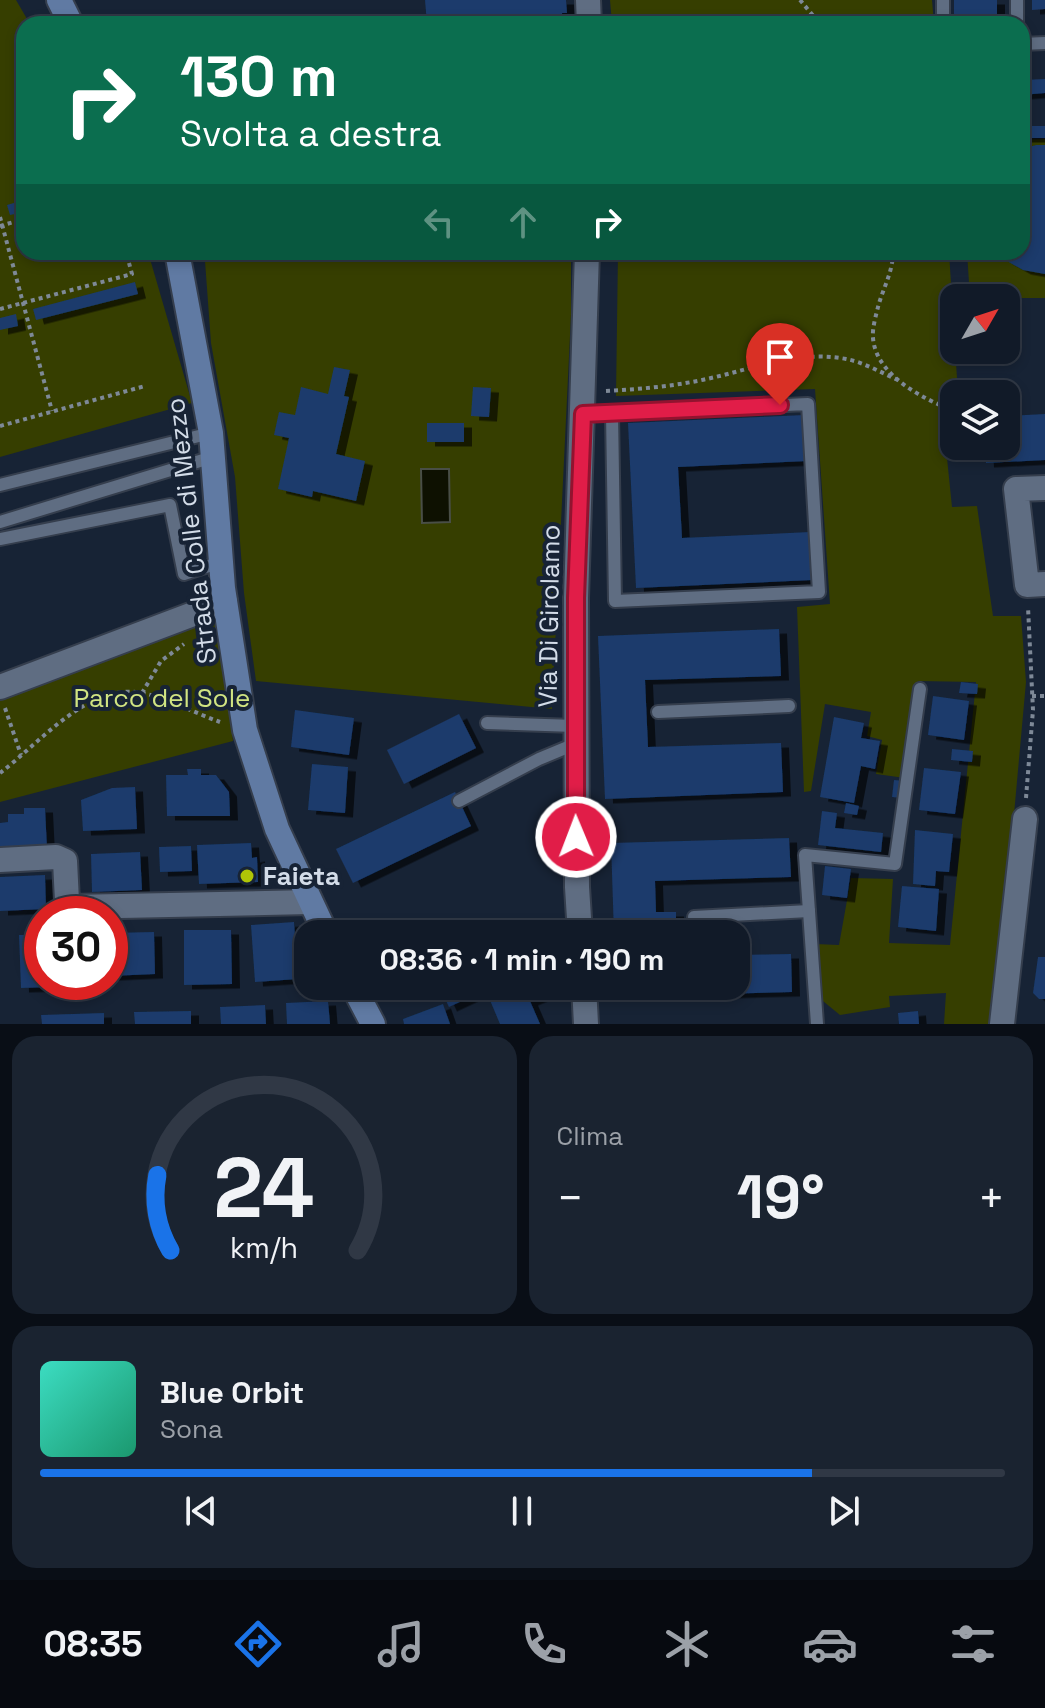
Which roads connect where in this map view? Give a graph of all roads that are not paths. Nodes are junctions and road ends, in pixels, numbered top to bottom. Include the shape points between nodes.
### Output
1 (943, 0) edge
2 (943, 16) dead end
3 (178, 260) edge
4 (587, 260) edge
5 (584, 402) junction
6 (612, 413) junction
7 (212, 445) junction
8 (0, 485) edge
9 (1045, 488) edge
10 (0, 522) edge
11 (0, 539) edge
12 (221, 562) junction
13 (1036, 584) edge
14 (225, 602) junction
15 (920, 689) dead end
16 (1, 692) edge
17 (789, 706) dead end
18 (658, 712) dead end
19 (487, 723) dead end
20 (575, 735) junction
21 (459, 801) dead end
22 (1025, 819) road end
23 (0, 860) edge
24 (310, 902) junction
25 (809, 911) junction
26 (694, 917) dead end
27 (319, 920) edge
28 (579, 920) edge
29 (360, 1000) edge
30 (585, 1000) edge
31 (373, 1024) edge
32 (586, 1024) edge
33 (817, 1024) edge
34 (1002, 1024) edge

1 - 2 lane
3 - 7 street, Strada Colle di Mezzo
4 - 5 street, Via Di Girolamo
5 - 6 lane
5 - 20 street, Via Di Girolamo
6 - 6 lane via 808,404 819,592 615,601
7 - 8 lane
7 - 10 lane
7 - 12 street, Strada Colle di Mezzo
9 - 13 street via 1016,489
11 - 12 lane via 170,505 184,574
12 - 14 street, Strada Colle di Mezzo
14 - 16 street
14 - 24 street, Strada Colle di Mezzo via 245,730 272,816
15 - 25 lane via 895,864 805,855
17 - 18 lane
19 - 20 lane
20 - 21 lane
20 - 28 street, Via Di Girolamo
22 - 34 street
23 - 24 street via 65,861 71,907
24 - 27 street, Strada Colle di Mezzo
25 - 26 lane
25 - 33 lane
29 - 31 street
30 - 32 street

